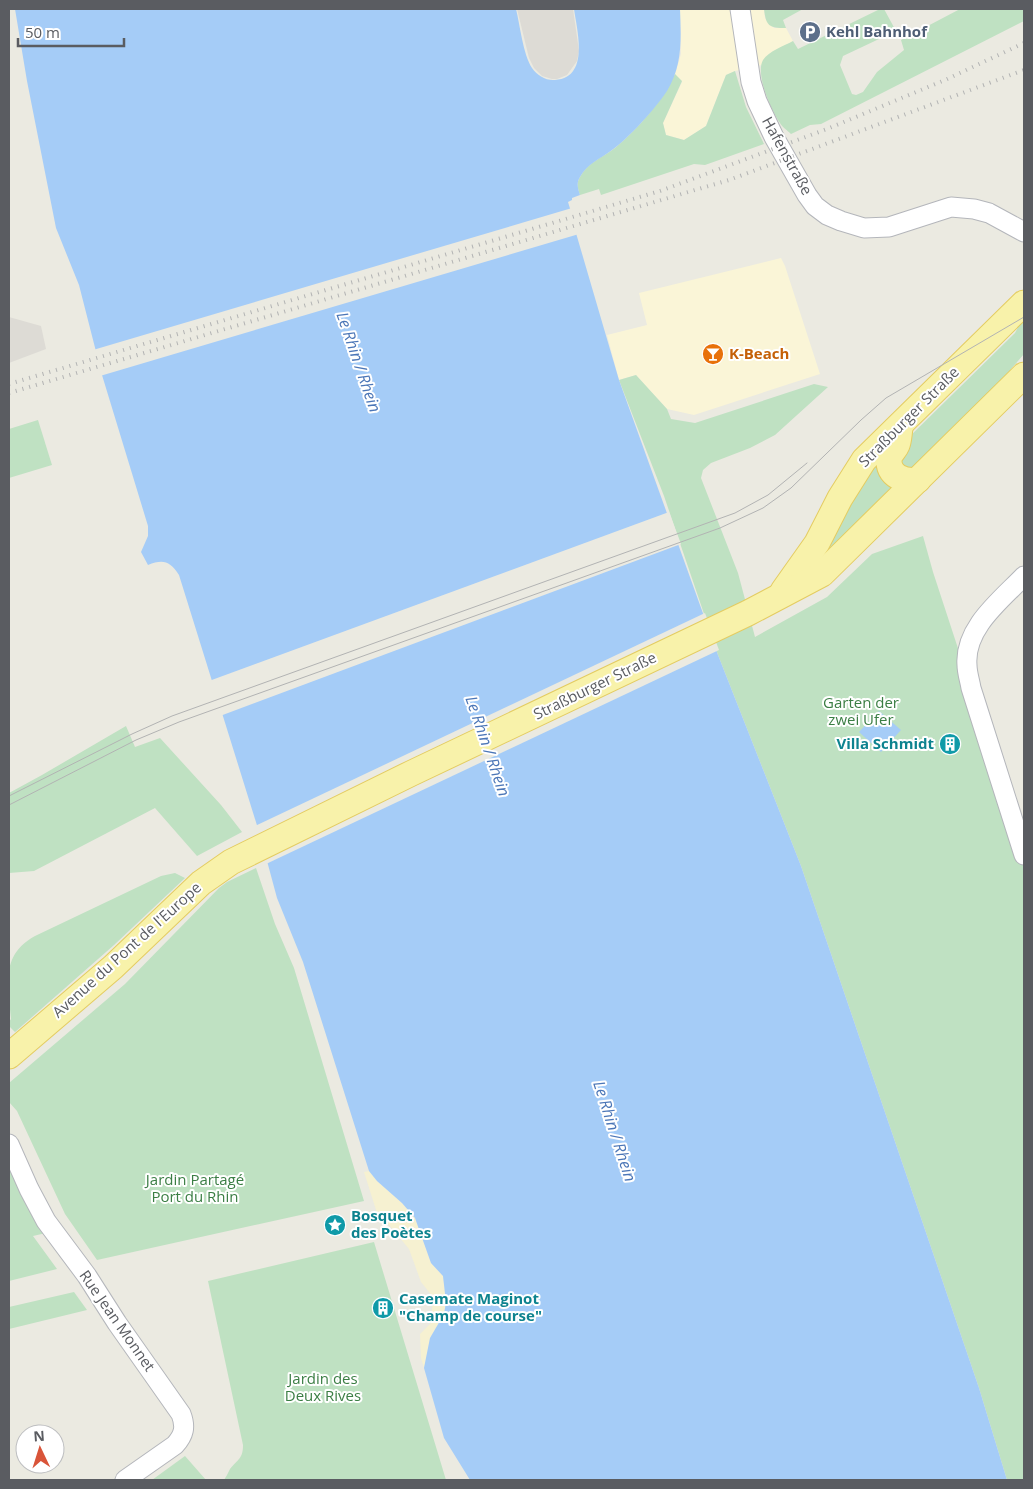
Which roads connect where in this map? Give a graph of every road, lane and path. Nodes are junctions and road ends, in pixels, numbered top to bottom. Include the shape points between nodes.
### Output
1 (740, 9) edge
2 (1023, 233) edge
3 (1024, 303) edge
4 (1024, 375) edge
5 (901, 424) junction
6 (918, 480) junction
7 (1024, 576) edge
8 (780, 596) junction
9 (250, 852) joint
10 (1024, 852) edge
11 (9, 1056) edge
12 (9, 1144) edge
13 (125, 1480) edge

1 - 2 street, Hafenstraße via 757,101 815,206 841,222 864,228 889,227 936,211 960,207 989,213 1013,224
3 - 5 main road, Straßburger Straße
4 - 6 main road, Straßburger Straße
5 - 6 main road via 890,467 897,477
5 - 8 main road, Straßburger Straße via 864,460 817,543
6 - 8 main road, Straßburger Straße via 822,574
7 - 10 street via 972,636 966,664
8 - 9 main road, Straßburger Straße
9 - 11 main road, Avenue du Pont de l'Europe via 201,883 113,967
12 - 13 street, Rue Jean Monnet via 46,1221 87,1276 184,1422 181,1438 175,1445

